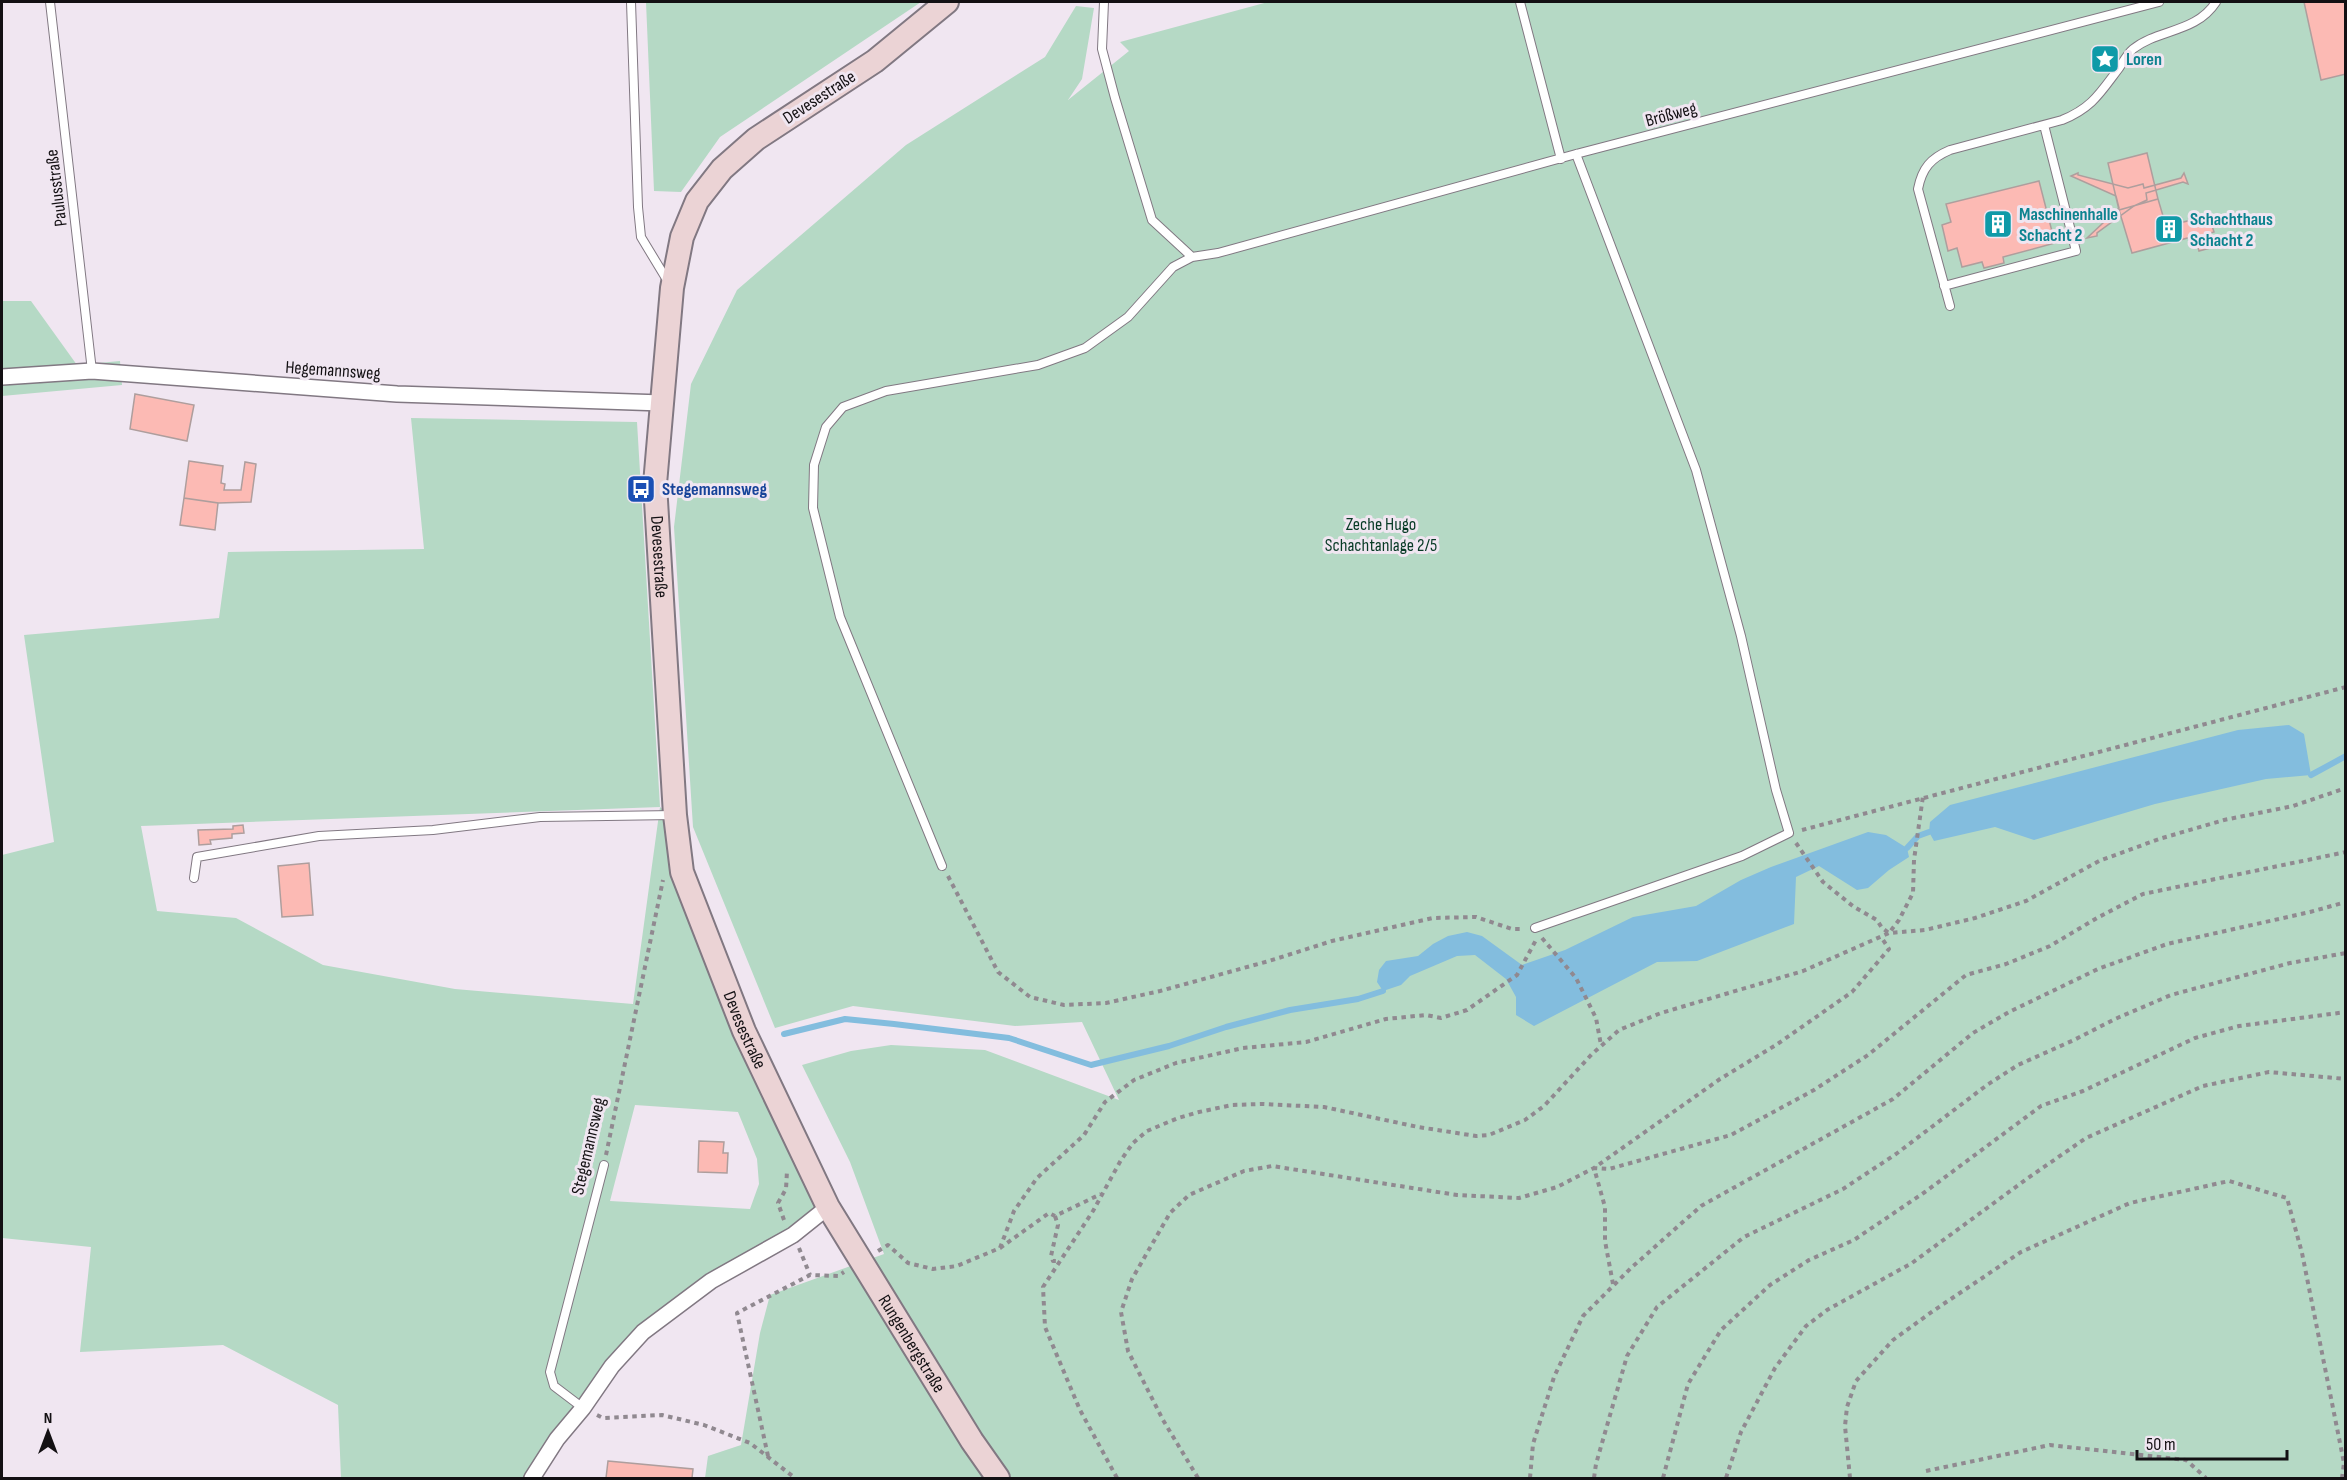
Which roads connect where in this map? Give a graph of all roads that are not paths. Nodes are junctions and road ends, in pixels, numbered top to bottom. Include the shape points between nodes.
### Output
1 (50, 2) edge
2 (631, 2) edge
3 (947, 2) edge
4 (1104, 2) edge
5 (1520, 2) edge
6 (2159, 2) edge
7 (2216, 2) edge
8 (2044, 125) junction
9 (1576, 154) junction
10 (1561, 159) junction
11 (1192, 257) junction
12 (1944, 286) junction
13 (672, 288) junction
14 (1950, 306) dead end
15 (92, 371) junction
16 (2, 377) edge
17 (662, 403) junction
18 (675, 815) junction
19 (942, 866) road end
20 (194, 878) dead end
21 (1535, 928) road end
22 (604, 1165) road end
23 (828, 1208) junction
24 (583, 1408) junction
25 (532, 1479) edge
26 (998, 1479) edge

1 - 15 lane, Paulusstraße
2 - 13 lane via 641,237
3 - 13 street, Devesestraße via 875,61 756,139 722,169 697,201 682,237
4 - 11 lane via 1102,49 1152,220
5 - 10 lane
6 - 9 lane, Brößweg
7 - 8 lane via 2211,10 2180,30 2132,50 2090,106
8 - 12 lane via 1950,150 1927,164 1918,189
8 - 12 lane via 2076,251
9 - 10 lane, Brößweg
9 - 21 lane via 1696,470 1789,833 1742,856
10 - 11 lane, Brößweg
11 - 19 lane via 1173,267 1128,317 1085,348 1038,365 886,391 843,407 826,427 814,465 813,508 840,617
12 - 14 lane
13 - 17 street, Devesestraße
15 - 16 street, Hegemannsweg
15 - 17 street, Hegemannsweg via 397,394
17 - 18 street, Devesestraße via 656,484
18 - 20 lane via 540,817 433,830 320,836 197,857
18 - 23 street, Devesestraße via 682,872 702,926 744,1031
22 - 24 lane, Stegemannsweg via 550,1372 554,1386
23 - 24 street via 793,1235 711,1281 643,1332 612,1366
23 - 26 street, Rungenbergstraße
24 - 25 street via 557,1439

